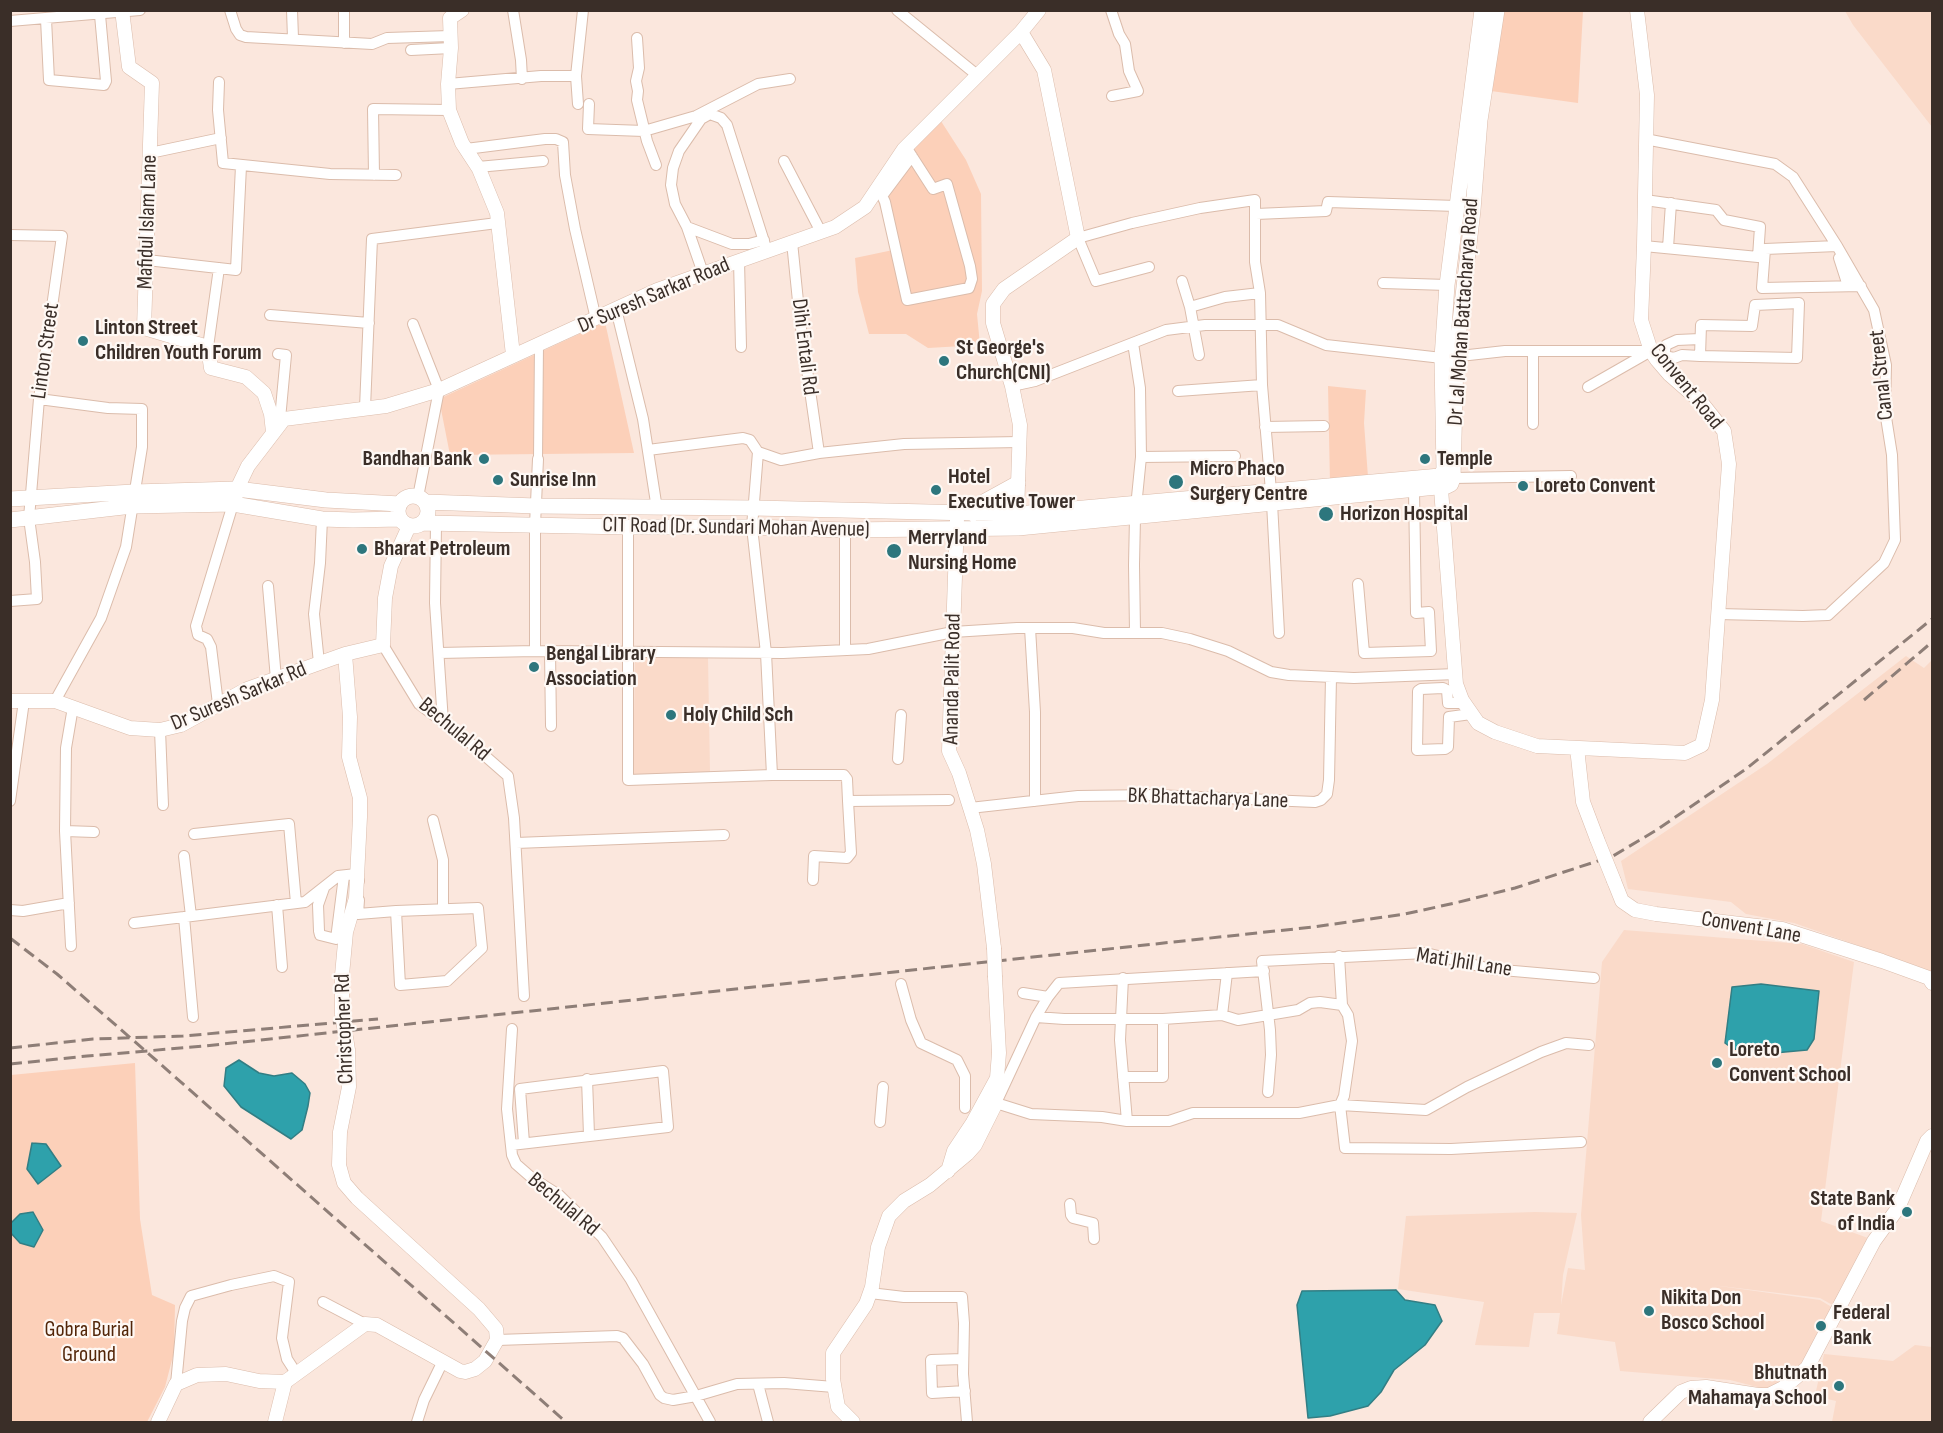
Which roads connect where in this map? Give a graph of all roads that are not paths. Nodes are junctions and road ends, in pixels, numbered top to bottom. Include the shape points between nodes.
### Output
1 (140, 10) edge
2 (230, 10) edge
3 (292, 10) edge
4 (344, 10) edge
5 (462, 10) edge
6 (513, 10) edge
7 (583, 10) edge
8 (897, 10) edge
9 (1039, 10) edge
10 (1111, 10) edge
11 (1482, 10) edge
12 (1497, 10) edge
13 (1637, 10) edge
14 (122, 12) edge
15 (449, 14) edge
16 (23, 15) edge
17 (100, 15) junction
18 (46, 19) junction
19 (10, 21) edge
20 (1021, 32) junction
21 (293, 38) junction
22 (637, 38) dead end
23 (451, 42) junction
24 (344, 43) junction
25 (411, 50) dead end
26 (977, 75) junction
27 (576, 76) junction
28 (522, 79) junction
29 (790, 79) dead end
30 (219, 82) dead end
31 (448, 84) junction
32 (1112, 96) dead end
33 (449, 110) junction
34 (644, 131) junction
35 (222, 138) junction
36 (1645, 139) junction
37 (466, 149) junction
38 (909, 152) junction
39 (150, 153) junction
40 (543, 161) dead end
41 (784, 161) dead end
42 (656, 165) dead end
43 (241, 166) junction
44 (478, 167) junction
45 (396, 175) dead end
46 (374, 176) junction
47 (880, 192) junction
48 (1645, 200) junction
49 (1671, 203) junction
50 (1457, 206) junction
51 (1256, 214) junction
52 (497, 222) junction
53 (687, 227) junction
54 (821, 232) junction
55 (10, 236) edge
56 (1078, 238) junction
57 (792, 242) junction
58 (765, 245) junction
59 (1644, 246) junction
60 (1836, 247) junction
61 (1668, 248) junction
62 (740, 260) junction
63 (147, 261) junction
64 (1149, 267) dead end
65 (219, 268) junction
66 (703, 273) junction
67 (1182, 280) dead end
68 (1383, 283) dead end
69 (1447, 285) junction
70 (1848, 286) junction
71 (1861, 286) junction
72 (1260, 293) junction
73 (1190, 307) junction
74 (616, 309) junction
75 (270, 315) dead end
76 (596, 319) junction
77 (369, 323) junction
78 (413, 324) dead end
79 (1261, 325) junction
80 (1194, 326) junction
81 (1700, 339) junction
82 (1133, 342) junction
83 (539, 344) junction
84 (208, 347) junction
85 (741, 347) dead end
86 (1533, 351) junction
87 (278, 354) dead end
88 (513, 355) junction
89 (1199, 355) dead end
90 (1658, 356) junction
91 (1700, 356) junction
92 (1449, 357) junction
93 (1262, 385) junction
94 (1012, 386) junction
95 (1588, 387) dead end
96 (439, 390) junction
97 (1178, 391) dead end
98 (39, 399) junction
99 (365, 408) junction
100 (285, 419) junction
101 (1533, 424) dead end
102 (1324, 426) dead end
103 (1265, 427) junction
104 (273, 432) junction
105 (1020, 442) junction
106 (648, 450) junction
107 (758, 452) junction
108 (819, 453) junction
109 (1235, 456) dead end
110 (1141, 457) junction
111 (538, 459) joint
112 (1571, 476) dead end
113 (1445, 480) junction
114 (1018, 483) junction
115 (1414, 490) junction
116 (235, 496) junction
117 (30, 497) junction
118 (1272, 497) junction
119 (10, 499) edge
120 (133, 499) junction
121 (422, 500) junction
122 (536, 506) junction
123 (657, 508) junction
124 (754, 508) junction
125 (1136, 510) junction
126 (973, 514) junction
127 (1017, 514) junction
128 (403, 516) junction
129 (29, 518) junction
130 (322, 519) junction
131 (10, 520) edge
132 (957, 520) junction
133 (430, 523) junction
134 (535, 525) junction
135 (628, 527) junction
136 (752, 527) junction
137 (845, 530) junction
138 (1358, 584) dead end
139 (268, 586) dead end
140 (10, 601) edge
141 (1719, 614) junction
142 (1030, 628) junction
143 (953, 632) junction
144 (1135, 632) junction
145 (1279, 633) dead end
146 (383, 645) junction
147 (846, 650) junction
148 (535, 651) junction
149 (550, 651) junction
150 (628, 652) junction
151 (439, 653) junction
152 (766, 653) junction
153 (345, 654) junction
154 (319, 663) junction
155 (1456, 674) junction
156 (1331, 677) junction
157 (276, 678) junction
158 (17, 701) edge
159 (55, 701) junction
160 (1448, 703) junction
161 (218, 704) junction
162 (73, 707) junction
163 (1467, 709) junction
164 (901, 715) dead end
165 (1449, 717) junction
166 (443, 722) junction
167 (551, 726) dead end
168 (160, 730) junction
169 (1577, 748) junction
170 (898, 759) dead end
171 (772, 775) junction
172 (949, 800) dead end
173 (10, 801) edge
174 (848, 801) junction
175 (1035, 801) junction
176 (163, 805) dead end
177 (970, 808) junction
178 (433, 820) dead end
179 (65, 831) junction
180 (94, 832) dead end
181 (194, 834) dead end
182 (724, 835) dead end
183 (516, 843) junction
184 (184, 856) dead end
185 (350, 875) junction
186 (813, 880) dead end
187 (324, 887) junction
188 (69, 903) junction
189 (296, 903) junction
190 (277, 905) junction
191 (443, 909) junction
192 (10, 910) edge
193 (396, 912) junction
194 (187, 917) junction
195 (134, 923) dead end
196 (71, 946) dead end
197 (1339, 956) junction
198 (1263, 966) junction
199 (282, 968) dead end
200 (1227, 973) junction
201 (1124, 978) junction
202 (1594, 978) dead end
203 (1932, 983) edge
204 (901, 984) dead end
205 (1023, 993) dead end
206 (524, 996) dead end
207 (1048, 997) junction
208 (1342, 1005) junction
209 (1222, 1015) junction
210 (1269, 1016) junction
211 (193, 1017) dead end
212 (1036, 1017) junction
213 (1121, 1019) junction
214 (1163, 1019) junction
215 (513, 1029) dead end
216 (1589, 1045) dead end
217 (1123, 1077) junction
218 (587, 1079) junction
219 (883, 1088) dead end
220 (1268, 1092) dead end
221 (996, 1103) junction
222 (1341, 1105) junction
223 (965, 1108) dead end
224 (1127, 1121) junction
225 (880, 1122) dead end
226 (590, 1135) junction
227 (1932, 1136) edge
228 (1581, 1142) dead end
229 (524, 1143) junction
230 (511, 1145) junction
231 (948, 1171) junction
232 (1070, 1204) dead end
233 (1094, 1239) dead end
234 (870, 1293) junction
235 (322, 1302) dead end
236 (365, 1324) junction
237 (497, 1340) junction
238 (963, 1359) junction
239 (443, 1361) junction
240 (290, 1378) junction
241 (176, 1384) junction
242 (758, 1384) junction
243 (834, 1387) junction
244 (965, 1391) junction
245 (696, 1396) junction
246 (158, 1422) edge
247 (275, 1422) edge
248 (417, 1422) edge
249 (710, 1422) edge
250 (768, 1422) edge
251 (853, 1422) edge
252 (967, 1422) edge
253 (1650, 1422) edge

1 - 14 street
2 - 21 street via 240,35
3 - 21 street
4 - 24 street
5 - 15 street
6 - 28 street
7 - 27 street
8 - 26 street
9 - 20 street, Dr Suresh Sarkar Road
10 - 32 street via 1138,91
11 - 50 main road, Dr Lal Mohan Battacharya Road
12 - 92 main road, Dr Lal Mohan Battacharya Road via 1480,120 1473,210
13 - 36 street, Convent Road via 1647,95
14 - 17 street
14 - 39 street, Mafidul Islam Lane via 129,67 152,82
15 - 23 street
16 - 18 street
16 - 19 street
17 - 18 street
17 - 18 street via 104,85 49,80
20 - 26 street, Dr Suresh Sarkar Road
20 - 56 street via 1044,70
21 - 24 street
22 - 34 street via 637,100
23 - 24 street via 387,38 372,44
23 - 25 street
23 - 31 street
26 - 38 street, Dr Suresh Sarkar Road
27 - 28 street
27 - 34 street via 588,129
28 - 31 street
29 - 34 street via 758,84 696,116
30 - 35 street
31 - 33 street
33 - 37 street
33 - 46 street via 373,109
34 - 42 street
35 - 39 street
35 - 43 street via 223,163
36 - 48 street, Convent Road
36 - 60 street, Canal Street via 1775,164 1793,177
37 - 44 street
37 - 76 street via 545,139 563,142 575,229
38 - 47 street, Dr Suresh Sarkar Road
38 - 47 street via 933,189 947,184 970,267 969,288 907,300
39 - 63 street, Mafidul Islam Lane
40 - 44 street
41 - 54 street
43 - 46 street
43 - 65 street via 236,270
44 - 52 street
45 - 46 street
47 - 54 street, Dr Suresh Sarkar Road via 865,207
48 - 49 street
48 - 59 street, Convent Road
49 - 61 street
49 - 61 street via 1716,210 1724,220 1760,227 1758,257
50 - 51 street via 1328,202 1326,211
50 - 69 main road, Dr Lal Mohan Battacharya Road
51 - 56 street via 1255,200 1166,215
51 - 72 street via 1255,262
52 - 77 street via 372,238
52 - 88 street
53 - 58 street via 732,244
53 - 58 street via 675,204 673,168 679,151 701,119 710,114 727,125
53 - 66 street
54 - 57 street, Dr Suresh Sarkar Road
55 - 98 street, Linton Street via 62,236
56 - 64 street via 1096,281
56 - 94 street via 1004,289 993,304 993,322
57 - 58 street, Dr Suresh Sarkar Road
57 - 108 street, Dihi Entali Rd
58 - 62 street, Dr Suresh Sarkar Road
59 - 61 street
59 - 90 street, Convent Road via 1641,320
60 - 70 street
60 - 70 street via 1765,249 1762,288
60 - 71 street, Canal Street
62 - 66 street, Dr Suresh Sarkar Road
62 - 85 street
63 - 65 street
63 - 84 street, Mafidul Islam Lane via 144,328
65 - 84 street
66 - 74 street, Dr Suresh Sarkar Road
67 - 73 street
68 - 69 street
69 - 92 main road, Dr Lal Mohan Battacharya Road
70 - 71 street
71 - 141 street, Canal Street via 1874,310 1886,365 1885,411 1892,454 1895,540 1884,563 1828,615
72 - 73 street
72 - 79 street
73 - 80 street
74 - 76 street, Dr Suresh Sarkar Road
74 - 106 street
75 - 77 street
76 - 83 street, Dr Suresh Sarkar Road
77 - 99 street
78 - 96 street
79 - 80 street
79 - 92 street via 1278,326 1326,345
79 - 93 street
80 - 82 street via 1166,330
80 - 89 street
81 - 90 street via 1677,340 1666,345
81 - 91 street
81 - 91 street via 1701,325 1752,326 1755,305 1799,303 1797,358
82 - 94 street via 1035,381
82 - 110 street via 1140,388
83 - 88 street, Dr Suresh Sarkar Road
83 - 111 street
84 - 104 street via 211,368 246,377 264,393
86 - 90 street
86 - 92 street
86 - 101 street
87 - 100 street via 286,355 280,419
88 - 96 street, Dr Suresh Sarkar Road
90 - 91 street
90 - 95 street
90 - 141 street, Convent Road via 1669,374 1701,402 1725,431 1730,464
92 - 113 main road, Dr Lal Mohan Battacharya Road
93 - 97 street
93 - 103 street
94 - 105 street
96 - 99 street, Dr Suresh Sarkar Road via 386,406
96 - 121 street
98 - 117 street, Linton Street
98 - 120 street via 142,409 142,447
99 - 100 street, Dr Suresh Sarkar Road
100 - 104 street
102 - 103 street
103 - 118 street
104 - 116 street via 248,466
105 - 108 street via 904,444
105 - 114 street
106 - 107 street via 743,438 750,440
106 - 123 street
107 - 108 street via 781,460
107 - 124 street
109 - 110 street
110 - 125 street
111 - 122 street
112 - 113 street
113 - 115 main road, CIT Road (Dr. Sundari Mohan Avenue)
113 - 118 main road, CIT Road (Dr. Sundari Mohan Avenue)
113 - 155 street
114 - 126 main road via 978,505
114 - 127 street
115 - 118 main road, CIT Road (Dr. Sundari Mohan Avenue)
115 - 138 street via 1416,613 1429,612 1431,651 1364,653
116 - 120 main road
116 - 128 main road via 326,500
116 - 130 main road
116 - 161 street via 196,626 198,635 207,639 211,647
117 - 119 main road
117 - 120 main road
117 - 129 street, Linton Street
118 - 125 main road, CIT Road (Dr. Sundari Mohan Avenue)
118 - 145 street
120 - 129 main road
120 - 159 street via 126,547 101,618
121 - 122 main road, CIT Road (Dr. Sundari Mohan Avenue)
121 - 128 main road via 408,497
121 - 133 main road
122 - 123 main road, CIT Road (Dr. Sundari Mohan Avenue)
122 - 134 street
123 - 124 main road, CIT Road (Dr. Sundari Mohan Avenue)
124 - 132 main road, CIT Road (Dr. Sundari Mohan Avenue)
124 - 136 street
125 - 127 main road, CIT Road (Dr. Sundari Mohan Avenue)
125 - 132 main road, CIT Road (Dr. Sundari Mohan Avenue) via 1018,528
125 - 144 street
126 - 127 main road, CIT Road (Dr. Sundari Mohan Avenue)
126 - 132 main road, CIT Road (Dr. Sundari Mohan Avenue)
128 - 130 main road
128 - 133 main road, CIT Road (Dr. Sundari Mohan Avenue) via 420,526
128 - 146 street via 385,598
129 - 131 main road
129 - 140 street via 37,599
130 - 154 street via 314,614
132 - 137 main road, CIT Road (Dr. Sundari Mohan Avenue)
132 - 143 street, Ananda Palit Road
133 - 134 main road, CIT Road (Dr. Sundari Mohan Avenue)
133 - 151 street
134 - 135 main road, CIT Road (Dr. Sundari Mohan Avenue)
134 - 148 street
135 - 136 main road, CIT Road (Dr. Sundari Mohan Avenue)
135 - 150 street
136 - 137 main road, CIT Road (Dr. Sundari Mohan Avenue)
136 - 152 street
137 - 147 street
139 - 157 street
141 - 169 street, Convent Road via 1712,700 1702,745 1685,753
142 - 143 street
142 - 144 street
142 - 175 street
143 - 147 street
143 - 177 street, Ananda Palit Road via 949,751
144 - 156 street via 1190,639 1228,651 1270,672
146 - 153 street, Dr Suresh Sarkar Rd
146 - 166 street, Bechulal Rd via 419,704
147 - 152 street
148 - 149 street
148 - 151 street
149 - 150 street
149 - 167 street
150 - 152 street
150 - 171 street via 628,780
151 - 166 street
152 - 171 street
153 - 154 street, Dr Suresh Sarkar Rd
153 - 185 street, Christopher Rd via 349,757 360,798
154 - 157 street, Dr Suresh Sarkar Rd
155 - 156 street
155 - 163 street
156 - 175 street, BK Bhattacharya Lane via 1329,780 1327,794 1321,800 1155,795
157 - 161 street, Dr Suresh Sarkar Rd
158 - 159 street, Dr Suresh Sarkar Rd
158 - 173 street
159 - 162 street, Dr Suresh Sarkar Rd
160 - 163 street
160 - 165 street
160 - 165 street via 1447,690 1443,688 1418,691 1417,750 1441,751 1448,747
161 - 168 street, Dr Suresh Sarkar Rd via 181,725
162 - 168 street, Dr Suresh Sarkar Rd via 130,728
162 - 179 street via 66,748
163 - 165 street
163 - 169 street via 1478,723 1495,732 1537,746
164 - 170 street
166 - 183 street, Bechulal Rd via 508,776
168 - 176 street
169 - 203 street, Convent Lane, bridge via 1583,802 1622,901 1635,910 1782,929 1882,961 1929,978
171 - 174 street via 843,776 847,779
172 - 174 street
174 - 186 street via 851,853 847,858 814,856
175 - 177 street, BK Bhattacharya Lane
177 - 231 street, Ananda Palit Road, bridge via 984,864 994,948 999,1053 997,1078 954,1151
178 - 191 street via 443,860
179 - 180 street
179 - 188 street
181 - 189 street via 289,824
182 - 183 street
183 - 206 street, Bechulal Rd
184 - 194 street
185 - 187 street via 338,876
185 - 187 street via 336,939 320,935 319,931 318,905
185 - 193 street via 360,890 358,914
185 - 237 street, Christopher Rd, bridge via 356,898 346,932 342,975 349,1088 340,1131 339,1166 344,1183 479,1309 496,1329
187 - 189 street via 305,902
188 - 192 street via 23,912
188 - 196 street
189 - 190 street
190 - 194 street
190 - 199 street
191 - 193 street
191 - 193 street via 478,908 482,948 447,981 400,985
194 - 195 street
194 - 211 street
197 - 198 street, Mati Jhil Lane
197 - 202 street, Mati Jhil Lane via 1426,953 1491,969
197 - 208 street
198 - 200 street, Mati Jhil Lane
198 - 210 street
200 - 201 street, Mati Jhil Lane
200 - 209 street
201 - 207 street, Mati Jhil Lane via 1059,983
201 - 213 street
204 - 223 street via 921,1043 957,1060 965,1076
205 - 207 street
207 - 212 street
208 - 210 street via 1310,1003 1298,1010
208 - 222 street via 1348,1015 1352,1041
209 - 210 street via 1238,1020
209 - 214 street
210 - 220 street
212 - 213 street
212 - 221 street
213 - 214 street
213 - 217 street
214 - 217 street via 1163,1077
215 - 230 street, Bechulal Rd via 507,1109
216 - 222 street via 1566,1043 1540,1052 1426,1110
217 - 224 street
218 - 226 street
218 - 226 street via 663,1071 668,1128
218 - 229 street via 520,1089
219 - 225 street
221 - 224 street via 1030,1114
221 - 231 street via 975,1145
222 - 224 street via 1299,1113 1193,1113 1168,1121
222 - 228 street via 1345,1148 1451,1149
226 - 229 street
227 - 253 street via 1898,1208 1874,1241 1807,1368 1769,1395 1691,1388 1681,1392
229 - 230 street
230 - 245 street, Bechulal Rd via 516,1164 559,1195 602,1237 631,1280
231 - 234 street via 904,1200 889,1216
232 - 233 street via 1073,1218 1093,1223
234 - 238 street via 962,1297
234 - 243 street via 833,1353
235 - 236 street
236 - 239 street via 377,1324
236 - 240 street
237 - 239 street via 485,1361 471,1371 460,1371
237 - 245 street via 618,1336 643,1364 660,1395 674,1400
238 - 244 street
238 - 244 street via 931,1360 932,1393
239 - 248 street
240 - 241 street via 259,1381 226,1374 197,1375
240 - 241 street via 282,1338 289,1282 274,1276 191,1296 182,1321
240 - 247 street
241 - 246 street
242 - 243 street
242 - 245 street via 736,1384
242 - 250 street
243 - 251 street via 838,1407
244 - 252 street
245 - 249 street, Bechulal Rd

